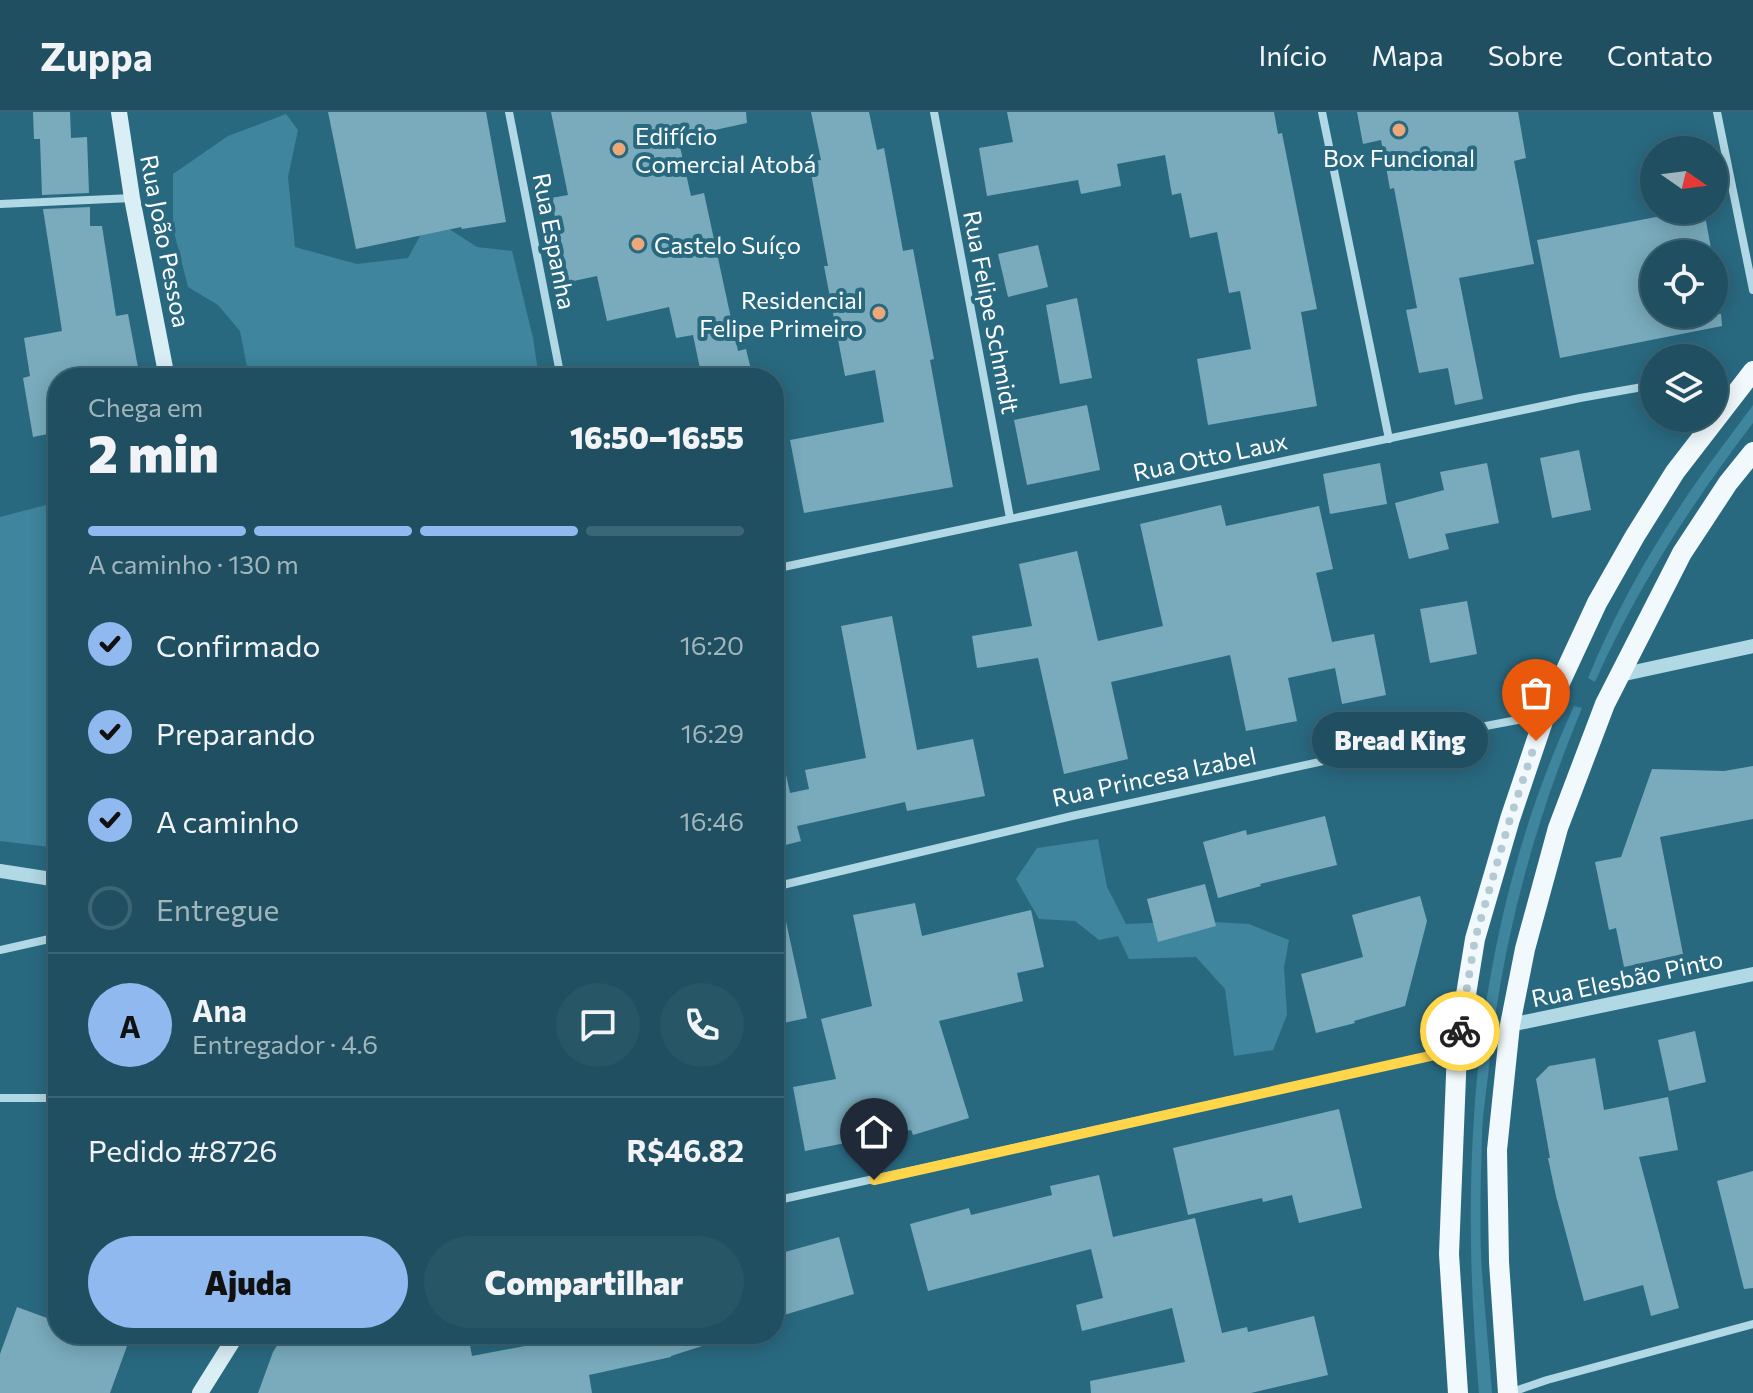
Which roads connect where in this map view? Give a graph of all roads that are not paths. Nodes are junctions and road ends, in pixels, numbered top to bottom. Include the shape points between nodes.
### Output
1 (509, 112) edge
2 (934, 112) edge
3 (1322, 112) edge
4 (1717, 112) edge
5 (123, 116) edge
6 (132, 198) junction
7 (0, 204) edge
8 (1753, 290) edge
9 (165, 368) edge
10 (559, 368) edge
11 (1753, 371) edge
12 (1640, 387) edge
13 (1728, 397) edge
14 (1701, 432) edge
15 (1389, 439) junction
16 (1753, 452) edge
17 (1010, 518) junction
18 (784, 567) edge
19 (1753, 646) edge
20 (1620, 675) junction
21 (1545, 715) junction
22 (0, 871) edge
23 (48, 878) edge
24 (784, 885) edge
25 (48, 939) edge
26 (0, 950) edge
27 (1753, 974) edge
28 (1510, 1025) junction
29 (1457, 1050) junction
30 (0, 1098) edge
31 (48, 1098) edge
32 (784, 1199) edge
33 (1753, 1324) edge
34 (231, 1344) edge
35 (200, 1393) edge
36 (1458, 1393) edge
37 (1509, 1393) edge

1 - 10 street, Rua Espanha
2 - 17 street, Rua Felipe Schmidt
3 - 15 street
4 - 8 street
5 - 6 main road, Rua João Pessoa
6 - 7 street
6 - 9 main road, Rua João Pessoa
11 - 13 main road
12 - 15 street, Rua Otto Laux
14 - 21 main road via 1597,603
15 - 17 street, Rua Otto Laux
16 - 20 main road via 1682,553
17 - 18 street, Rua Otto Laux
19 - 20 street
20 - 28 main road via 1558,828
21 - 24 street, Rua Princesa Izabel via 1072,816
21 - 29 main road via 1475,939
22 - 23 street
25 - 26 street
27 - 28 street, Rua Elesbão Pinto
28 - 37 main road via 1497,1150
29 - 32 street
29 - 36 main road via 1449,1254
30 - 31 street
33 - 37 street
34 - 35 main road

